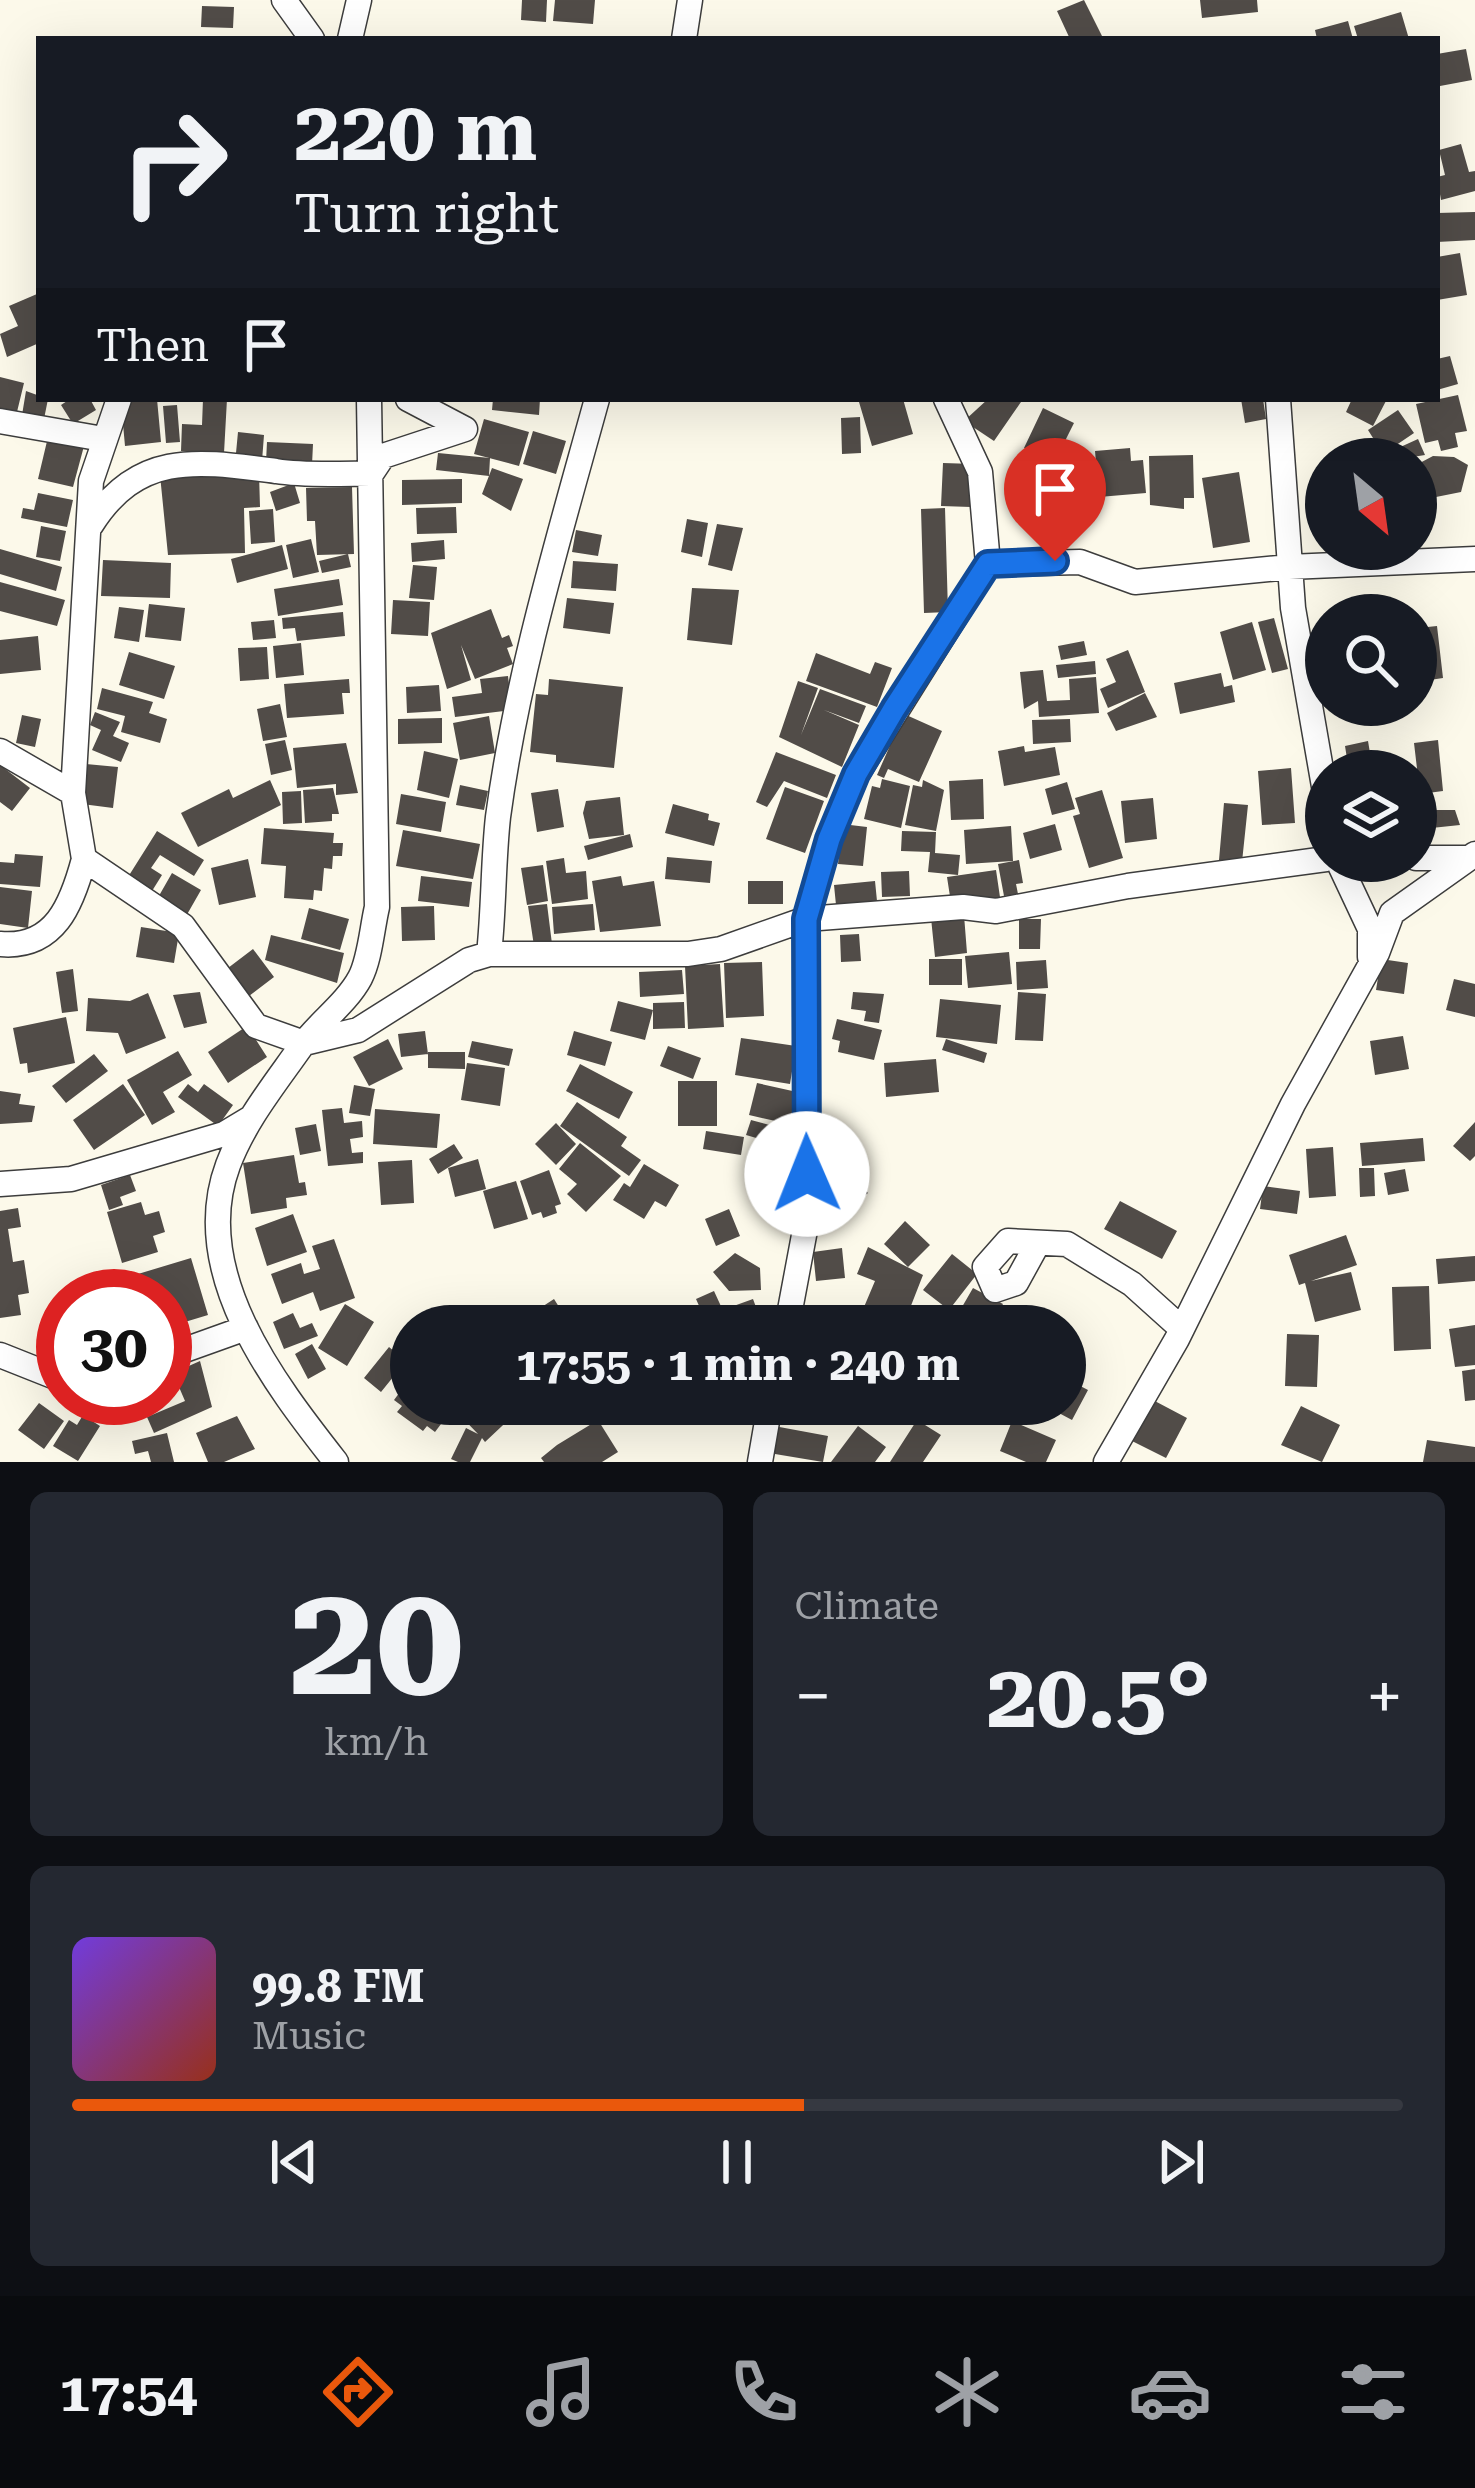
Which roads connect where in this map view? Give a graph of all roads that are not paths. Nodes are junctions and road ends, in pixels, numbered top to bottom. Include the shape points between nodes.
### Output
1 (284, 0) edge
2 (359, 0) edge
3 (690, 0) edge
4 (310, 36) edge
5 (351, 36) edge
6 (684, 36) edge
7 (118, 402) edge
8 (369, 402) edge
9 (414, 402) edge
10 (596, 402) edge
11 (947, 402) edge
12 (1278, 402) edge
13 (0, 421) edge
14 (103, 440) junction
15 (371, 474) junction
16 (92, 526) junction
17 (1475, 559) edge
18 (988, 564) junction
19 (1289, 567) junction
20 (1318, 750) edge
21 (0, 751) edge
22 (73, 793) junction
23 (1471, 856) edge
24 (1437, 857) edge
25 (84, 859) junction
26 (1305, 862) edge
27 (1348, 882) edge
28 (806, 919) junction
29 (0, 944) edge
30 (489, 954) junction
31 (1370, 960) junction
32 (304, 1043) junction
33 (249, 1119) junction
34 (0, 1184) edge
35 (1038, 1243) dead end
36 (791, 1305) edge
37 (246, 1328) junction
38 (1183, 1329) junction
39 (192, 1347) edge
40 (0, 1355) edge
41 (36, 1369) edge
42 (766, 1425) edge
43 (336, 1462) edge
44 (760, 1462) edge
45 (1106, 1462) edge

1 - 4 street
2 - 5 street
3 - 6 street
7 - 14 street
8 - 15 street
9 - 15 street via 465,429 382,456
10 - 30 street via 530,647 498,820
11 - 18 street via 980,472
12 - 19 street
13 - 14 street
14 - 16 street via 91,481
15 - 16 street via 184,463 111,494
15 - 32 street via 377,907 360,978
16 - 22 street
17 - 19 street
18 - 19 street via 1080,562 1135,582
18 - 28 street via 856,774
19 - 20 street
21 - 22 street
22 - 25 street
23 - 24 street
23 - 31 street via 1392,913
25 - 29 street via 68,912 38,940
25 - 32 street via 183,926 256,1026
26 - 28 street via 996,911
27 - 31 street via 1370,929
28 - 30 street via 688,954
28 - 36 street via 808,1214
30 - 32 street via 358,1030
31 - 38 street
32 - 33 street
33 - 34 street via 224,1134 71,1178
33 - 37 street via 226,1168 218,1222 225,1282
35 - 38 street via 1067,1244 1132,1284
37 - 39 street
37 - 43 street
38 - 45 street
40 - 41 street
42 - 44 street

